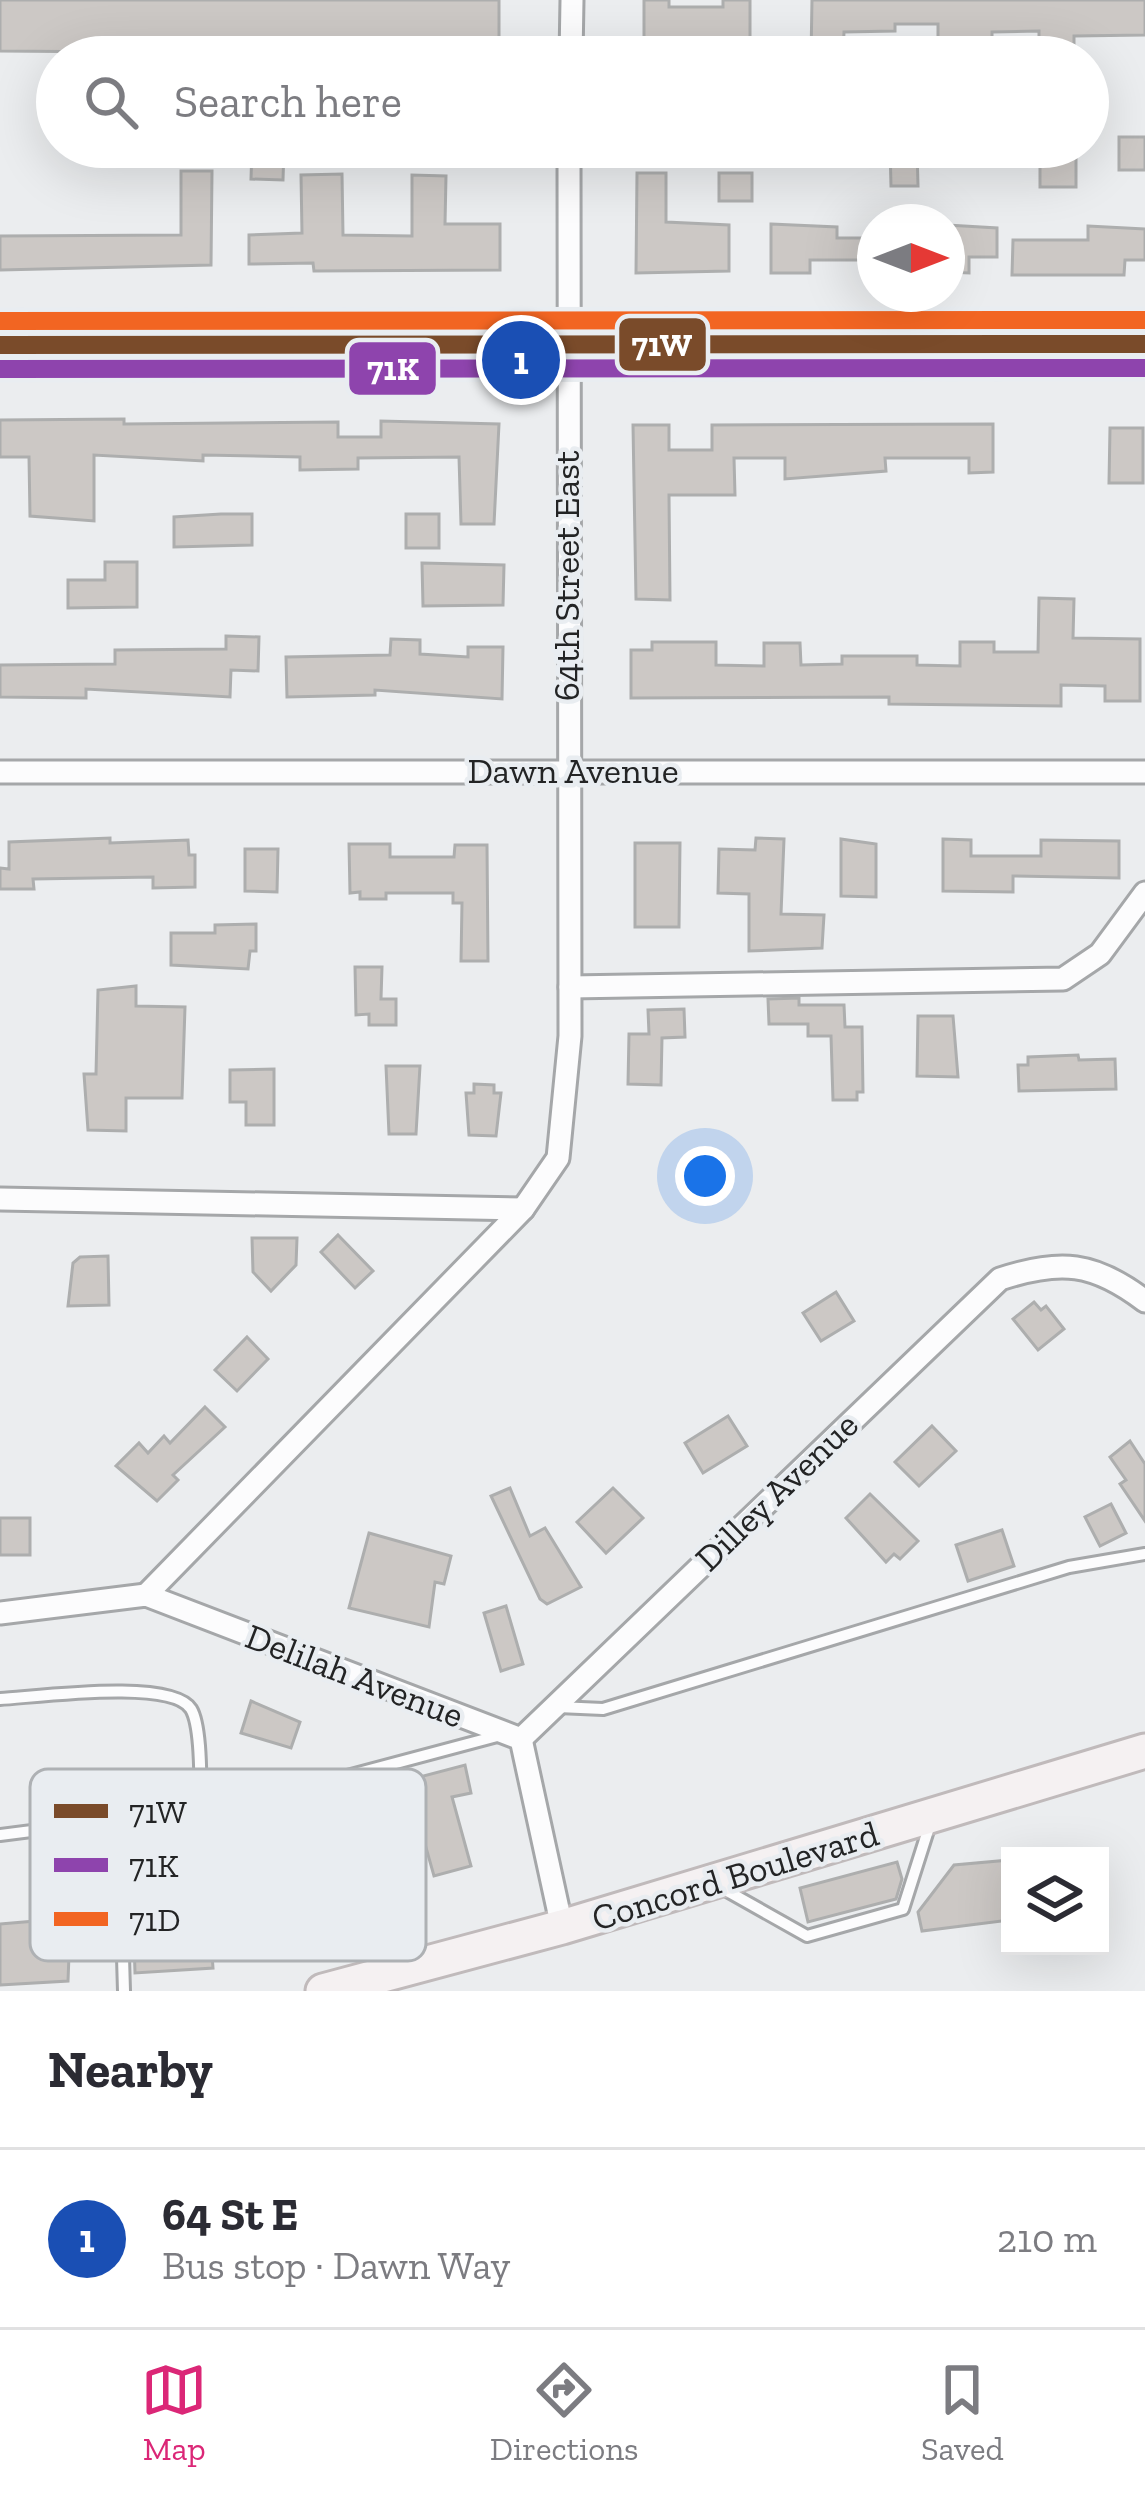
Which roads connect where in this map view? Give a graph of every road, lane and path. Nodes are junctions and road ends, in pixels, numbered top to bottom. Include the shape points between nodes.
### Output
1 (572, 0) edge
2 (571, 36) edge
3 (569, 168) edge
4 (565, 340) junction
5 (1145, 344) edge
6 (0, 345) edge
7 (566, 770) junction
8 (0, 772) edge
9 (1145, 772) edge
10 (1145, 893) edge
11 (570, 987) junction
12 (0, 1199) edge
13 (523, 1209) junction
14 (1145, 1301) edge
15 (1145, 1554) edge
16 (146, 1595) junction
17 (0, 1613) edge
18 (0, 1700) edge
19 (555, 1706) junction
20 (514, 1737) junction
21 (1145, 1751) edge
22 (199, 1769) edge
23 (388, 1769) edge
24 (933, 1816) junction
25 (30, 1832) edge
26 (0, 1835) edge
27 (712, 1882) junction
28 (562, 1928) junction
29 (123, 1961) edge
30 (382, 1961) edge
31 (386, 1974) junction
32 (124, 1991) edge
33 (323, 1991) edge

1 - 2 street
3 - 4 street, 64th Street East
4 - 5 street
4 - 6 street
4 - 7 street, 64th Street East
7 - 8 street, Dawn Avenue
7 - 9 street, Dawn Avenue
7 - 11 street, 64th Street East
10 - 11 street via 1100,954 1063,979
11 - 13 street, 64th Street East via 558,1158
12 - 13 street
13 - 16 street, 64th Street East
14 - 19 street, Dilley Avenue via 1109,1274 1045,1264 1000,1279
15 - 19 lane via 1069,1567 604,1709
16 - 17 street, Delilah Avenue
16 - 20 street, Delilah Avenue
18 - 22 lane via 153,1691 179,1698 194,1714
19 - 20 street, Dilley Avenue
20 - 23 lane
20 - 28 street
21 - 24 main road, Concord Boulevard
24 - 27 main road, Concord Boulevard
24 - 27 lane via 903,1909 807,1936
25 - 26 lane
27 - 28 main road, Concord Boulevard
28 - 31 main road, Concord Boulevard
29 - 32 lane
30 - 31 lane
31 - 33 main road, Concord Boulevard

